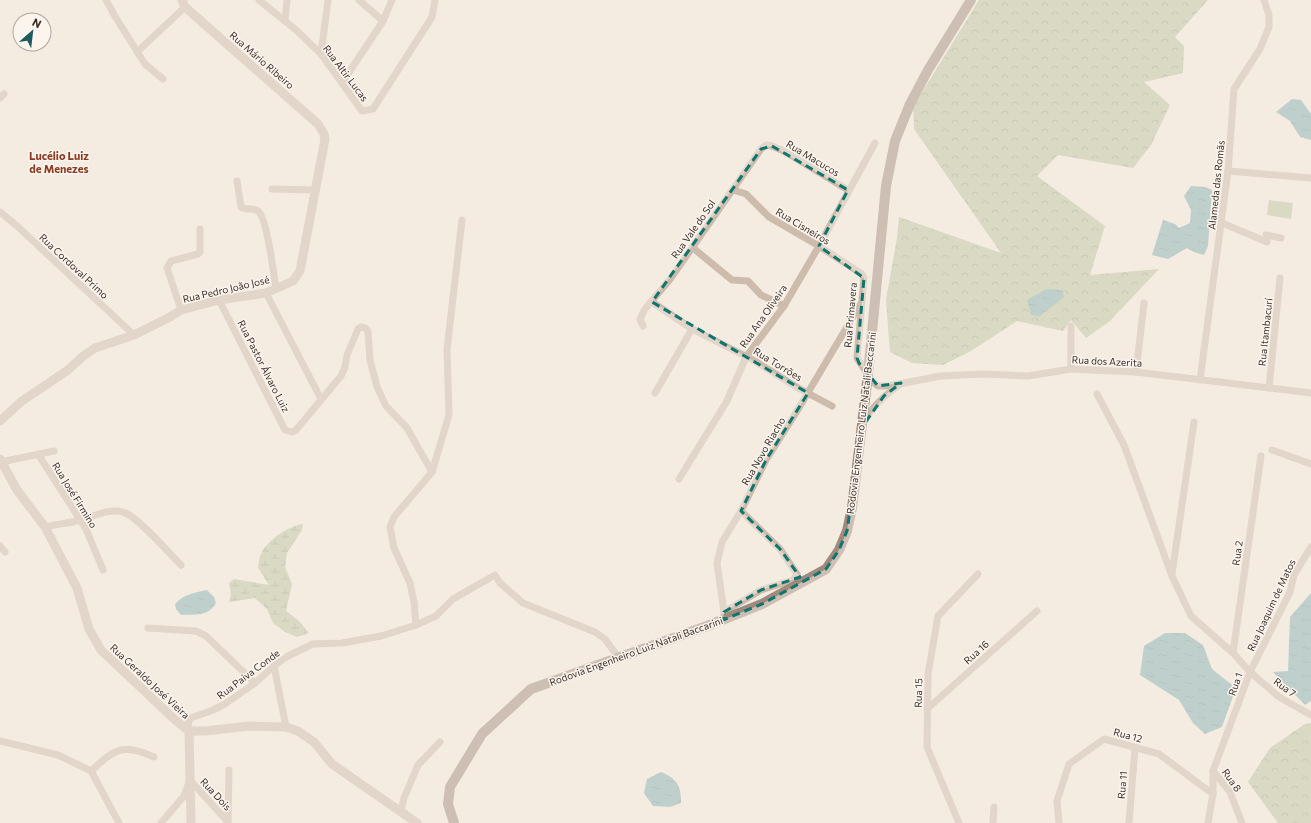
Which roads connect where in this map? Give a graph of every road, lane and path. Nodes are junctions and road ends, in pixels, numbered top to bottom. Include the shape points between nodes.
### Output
1 (106, 0) edge
2 (259, 0) edge
3 (287, 0) edge
4 (328, 0) edge
5 (359, 0) edge
6 (392, 0) edge
7 (436, 0) edge
8 (970, 0) edge
9 (1264, 0) edge
10 (184, 4) edge
11 (285, 21) junction
12 (383, 21) junction
13 (137, 52) junction
14 (321, 54) junction
15 (163, 79) dead end
16 (342, 83) junction
17 (325, 138) joint
18 (875, 143) dead end
19 (766, 145) joint
20 (1228, 171) junction
21 (1311, 178) edge
22 (237, 181) dead end
23 (272, 189) dead end
24 (315, 190) junction
25 (733, 190) junction
26 (848, 190) junction
27 (0, 212) edge
28 (462, 220) dead end
29 (1222, 223) junction
30 (200, 229) dead end
31 (1281, 238) dead end
32 (819, 246) junction
33 (693, 248) junction
34 (864, 278) joint
35 (1280, 278) dead end
36 (276, 289) junction
37 (266, 293) junction
38 (219, 300) junction
39 (652, 302) junction
40 (862, 302) junction
41 (1144, 303) dead end
42 (784, 306) junction
43 (181, 310) junction
44 (643, 326) dead end
45 (1071, 326) dead end
46 (692, 329) junction
47 (134, 335) junction
48 (746, 357) junction
49 (1071, 369) junction
50 (1136, 372) junction
51 (868, 374) junction
52 (1200, 380) junction
53 (901, 383) junction
54 (1269, 388) junction
55 (655, 393) dead end
56 (808, 393) junction
57 (1311, 393) edge
58 (1097, 394) dead end
59 (321, 399) junction
60 (832, 406) dead end
61 (0, 421) edge
62 (1194, 422) dead end
63 (862, 427) junction
64 (1272, 450) dead end
65 (54, 451) dead end
66 (38, 454) junction
67 (1261, 456) dead end
68 (1, 461) edge
69 (1311, 464) edge
70 (432, 472) junction
71 (679, 479) dead end
72 (741, 511) junction
73 (80, 520) junction
74 (45, 527) junction
75 (1311, 547) edge
76 (181, 565) dead end
77 (103, 570) dead end
78 (978, 574) dead end
79 (1172, 576) junction
80 (1037, 611) dead end
81 (723, 616) junction
82 (416, 625) junction
83 (148, 628) dead end
84 (1233, 653) junction
85 (618, 657) junction
86 (274, 666) junction
87 (1250, 672) junction
88 (255, 683) junction
89 (927, 709) junction
90 (1311, 715) edge
91 (286, 727) junction
92 (188, 731) junction
93 (0, 741) edge
94 (440, 742) dead end
95 (1135, 748) junction
96 (154, 757) dead end
97 (229, 770) dead end
98 (90, 771) junction
99 (1213, 771) junction
100 (190, 780) junction
101 (1213, 794) junction
102 (994, 807) dead end
103 (401, 811) junction
104 (228, 822) edge
105 (119, 823) edge
106 (161, 823) edge
107 (191, 823) edge
108 (418, 823) edge
109 (454, 823) edge
110 (959, 823) edge
111 (993, 823) edge
112 (1059, 823) edge
113 (1129, 823) edge
114 (1208, 823) edge
115 (1242, 823) edge

1 - 13 street
2 - 11 street, Rua Altir Lucas
3 - 11 street
4 - 14 street
5 - 12 street
6 - 12 street
7 - 16 street, Rua Altir Lucas via 432,17 373,109 362,111
8 - 51 main road, Rodovia Engenheiro Luiz Natali Baccarini via 928,70 895,141 886,186
9 - 20 street, Alameda das Romãs via 1269,15 1268,27 1260,48 1234,89
10 - 13 street
10 - 17 street, Rua Mário Ribeiro via 318,124
11 - 14 street, Rua Altir Lucas
12 - 16 street
13 - 15 street via 144,64
14 - 16 street, Rua Altir Lucas
17 - 24 street, Rua Pedro João José
18 - 26 street, Rua Ana Oliveira
19 - 25 street, Rua Vale do Sol
19 - 26 street, Rua Macucos via 784,151
20 - 21 street
20 - 29 street, Alameda das Romãs
22 - 36 street via 241,207 260,213 268,237
23 - 24 street
24 - 36 street, Rua Pedro João José via 300,271 293,281
25 - 32 street, Rua Cisneiros via 746,194 769,217
25 - 33 street, Rua Vale do Sol
26 - 32 street, Rua Ana Oliveira
27 - 47 street, Rua Cordoval Primo
28 - 70 street via 447,349 449,415
29 - 31 street via 1267,242 1266,235
29 - 52 street, Alameda das Romãs
30 - 43 street via 200,252 171,261 167,268
32 - 34 street, Rua Cisneiros via 862,274
32 - 42 street, Rua Ana Oliveira
33 - 39 street, Rua Vale do Sol
33 - 42 street via 732,280 748,282 761,295
34 - 40 street, Rua Primavera
35 - 54 street, Rua Itambacurí
36 - 37 street, Rua Pedro João José
37 - 38 street, Rua Pedro João José
37 - 59 street
38 - 43 street, Rua Pedro João José
38 - 59 street, Rua Pastor Álvaro Luiz via 285,430 296,430
39 - 44 street, Rua Vale do Sol via 640,319
39 - 46 street, Rua Torrões
40 - 51 street, Rua Primavera via 857,358
40 - 56 street, Rua Novo Riacho
41 - 50 street
42 - 48 street, Rua Ana Oliveira
43 - 47 street, Rua Pedro João José
45 - 49 street
46 - 48 street, Rua Torrões
46 - 55 street
47 - 61 street, Rua Pedro João José via 95,348
48 - 56 street, Rua Torrões
48 - 71 street, Rua Ana Oliveira via 727,401
49 - 50 street, Rua dos Azerita
49 - 53 street, Rua dos Azerita via 1028,376 941,376
50 - 52 street, Rua dos Azerita
51 - 53 street, Rua Primavera via 878,386
51 - 63 main road, Rodovia Engenheiro Luiz Natali Baccarini
52 - 54 street, Rua dos Azerita
53 - 63 street via 884,396 867,416
54 - 57 street, Rua dos Azerita
56 - 60 street, Rua Torrões
56 - 72 street, Rua Novo Riacho via 766,460
58 - 79 street, Rua 1 via 1124,445
59 - 70 street via 341,376 358,329 365,328 368,331 370,360 376,388 386,406 407,428
62 - 79 street
63 - 81 main road, Rodovia Engenheiro Luiz Natali Baccarini via 847,531 839,550 826,569 762,604
64 - 69 street
65 - 66 street
66 - 68 street
66 - 73 street, Rua José Firmino
67 - 84 street, Rua 2
68 - 74 street, Rua Geraldo José Vieira via 17,490
70 - 82 street via 394,517 390,527 394,548 410,583
72 - 81 street, Rua Novo Riacho via 722,542 717,563
72 - 81 street via 780,549 797,574 793,580 761,590
73 - 74 street
73 - 76 street via 105,512 124,512 136,520
73 - 77 street, Rua José Firmino
74 - 92 street, Rua Geraldo José Vieira via 77,588 88,629 101,650
75 - 87 street, Rua Joaquim de Matos via 1294,575 1290,592
78 - 89 street, Rua 15 via 938,616 928,674
79 - 84 street, Rua 1 via 1191,616
80 - 89 street, Rua 16
81 - 85 main road, Rodovia Engenheiro Luiz Natali Baccarini
82 - 85 street, Rua Paiva Conde via 436,616 453,599 495,575 500,583 523,603 596,632 605,639
82 - 86 street, Rua Paiva Conde via 381,636 342,643 313,644
83 - 88 street via 196,631 206,636
84 - 87 street, Rua 1
85 - 109 main road, Rodovia Engenheiro Luiz Natali Baccarini via 531,689 482,734 450,787 448,804
86 - 88 street, Rua Paiva Conde
86 - 91 street
87 - 90 street, Rua 7 via 1279,696
87 - 99 street, Rua 1
88 - 92 street, Rua Paiva Conde via 225,704 191,718
89 - 110 street, Rua 15 via 927,747
91 - 92 street via 249,726
91 - 103 street via 298,730 314,742 332,764
92 - 100 street, Rua Geraldo José Vieira
93 - 98 street via 58,754
94 - 103 street via 418,766
95 - 101 street, Rua 12 via 1159,754
95 - 112 street, Rua 12 via 1104,739 1069,764 1058,801
95 - 113 street, Rua 11
96 - 98 street via 128,749 117,750
97 - 104 street
98 - 105 street
99 - 101 street, Rua 1
99 - 115 street, Rua 8 via 1230,792
100 - 104 street, Rua Dois
100 - 106 street via 184,796
100 - 107 street, Rua Geraldo José Vieira
101 - 114 street, Rua 1
102 - 111 street
103 - 108 street

